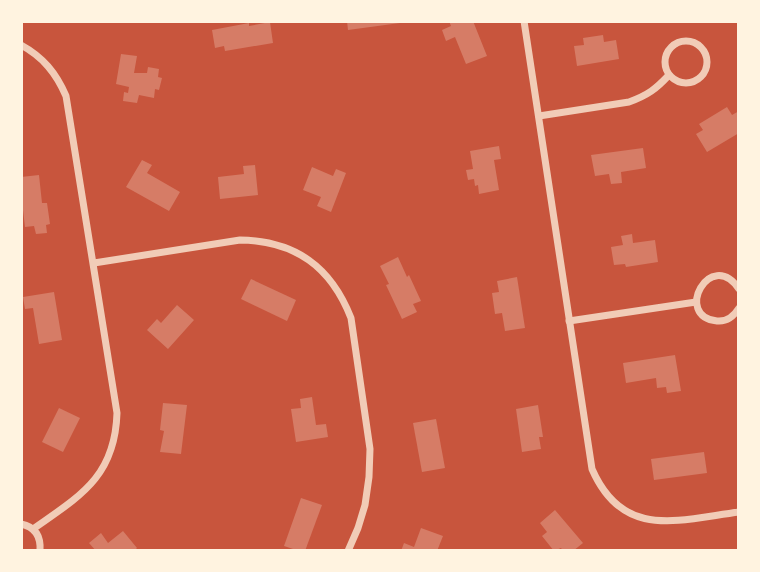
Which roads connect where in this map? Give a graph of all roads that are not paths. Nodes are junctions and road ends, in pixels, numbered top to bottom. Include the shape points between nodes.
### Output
1 (524, 21) edge
2 (21, 46) edge
3 (669, 75) junction
4 (539, 116) junction
5 (94, 263) junction
6 (739, 289) edge
7 (696, 302) junction
8 (739, 308) edge
9 (569, 321) junction
10 (739, 512) edge
11 (21, 524) edge
12 (33, 529) junction
13 (40, 551) edge
14 (348, 551) edge

1 - 4 street
2 - 5 street via 50,68 66,96
3 - 3 street via 684,83 698,79 707,64 702,49 683,41 672,46 665,58
3 - 4 street via 656,89 629,102
4 - 9 street
5 - 12 street via 117,429 94,482
5 - 14 street via 257,240 291,249 322,270 351,318 370,449 365,505
6 - 7 street via 731,279 712,277 699,286
7 - 8 street via 703,315 715,321 728,320
7 - 9 street
9 - 10 street via 592,469 607,497 634,516 651,521
11 - 12 street
12 - 13 street via 41,542

